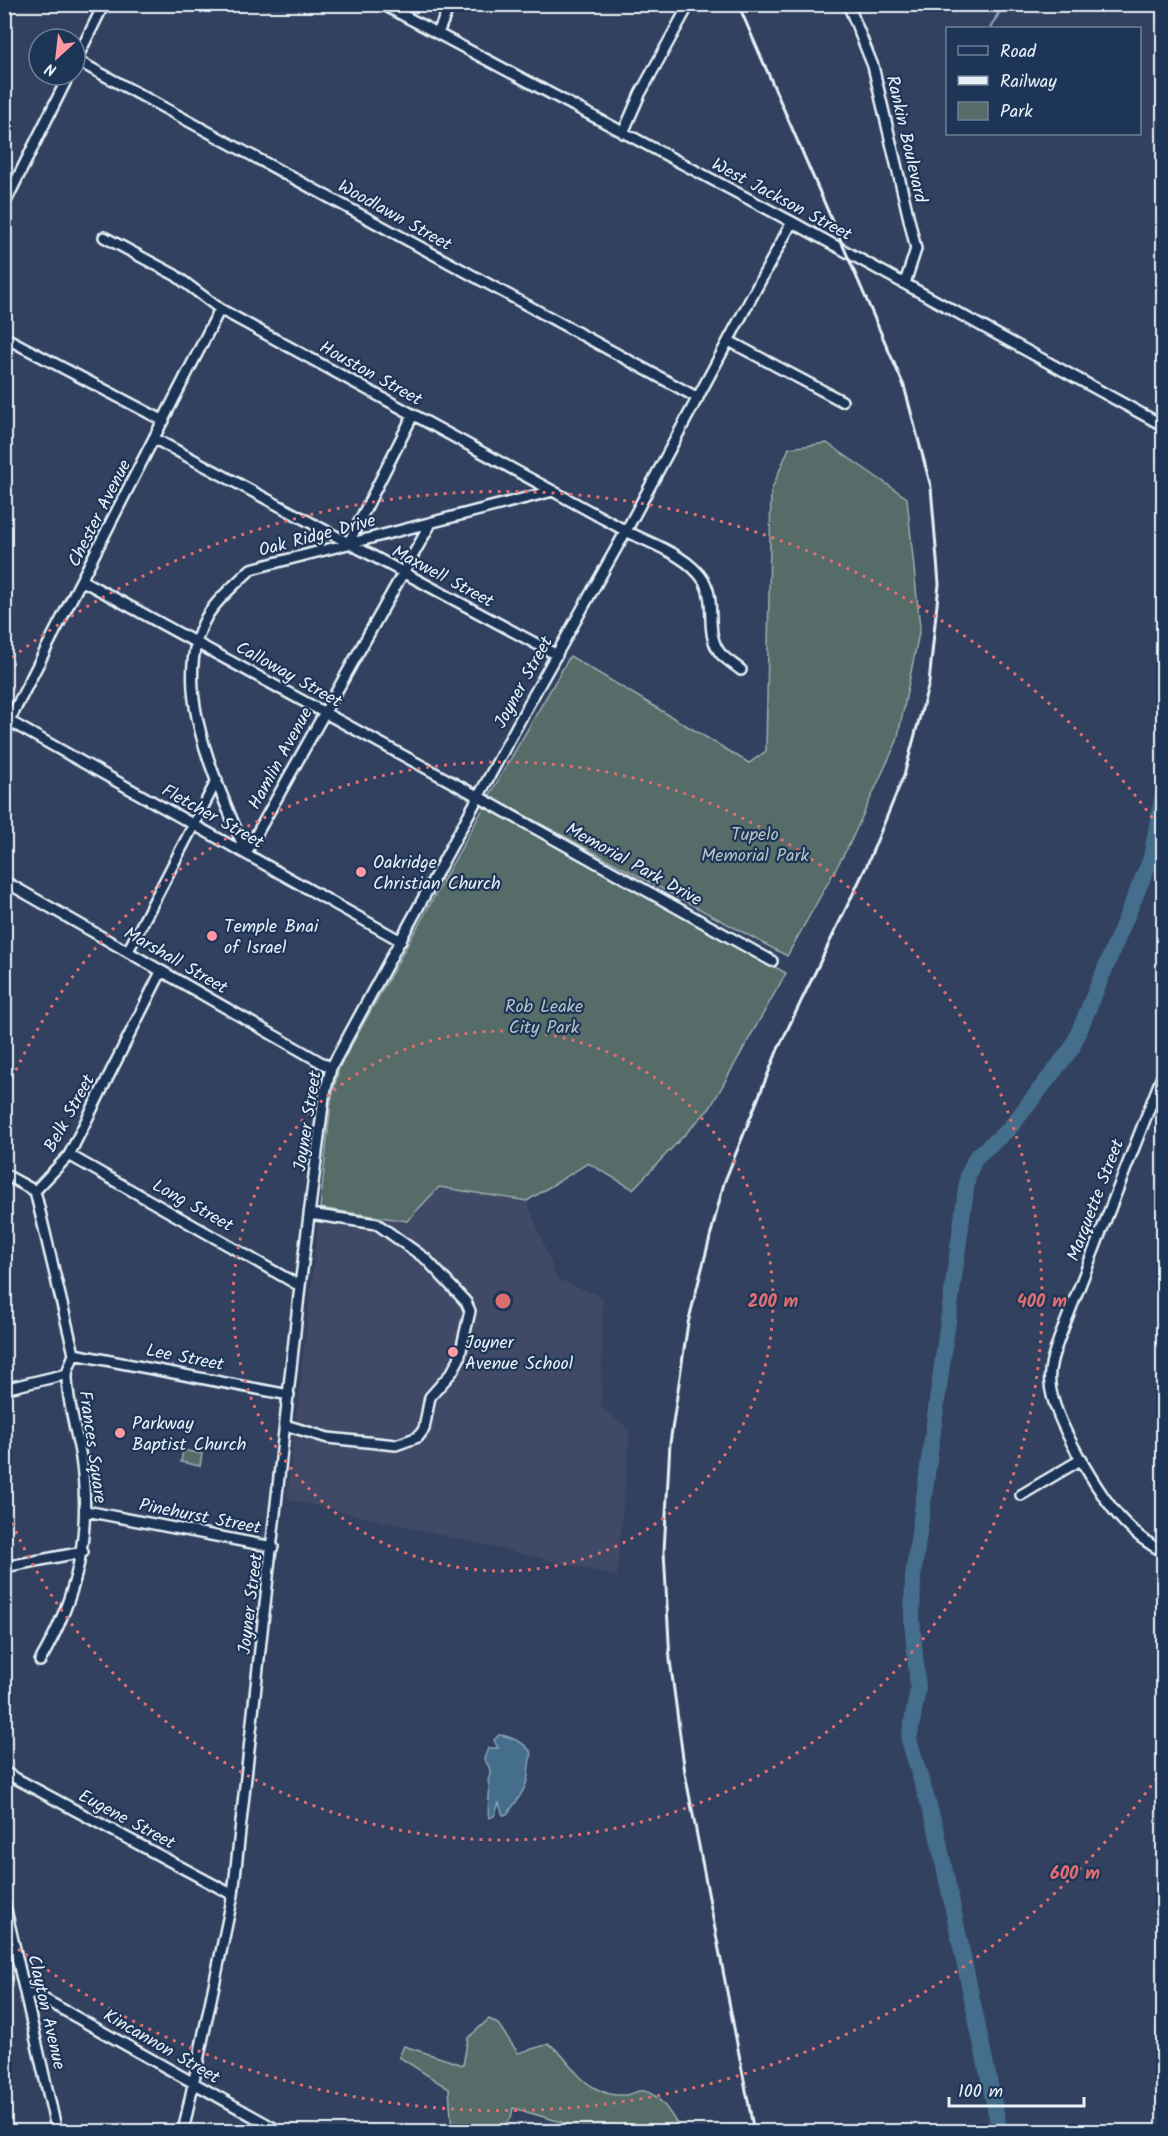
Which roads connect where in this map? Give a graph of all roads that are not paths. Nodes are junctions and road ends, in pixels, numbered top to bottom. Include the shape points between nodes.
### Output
1 (104, 4) edge
2 (382, 4) edge
3 (450, 4) edge
4 (686, 4) edge
5 (848, 4) edge
6 (438, 33) junction
7 (87, 37) edge
8 (87, 67) edge
9 (63, 87) edge
10 (623, 133) junction
11 (4, 205) edge
12 (792, 222) junction
13 (104, 237) dead end
14 (905, 283) junction
15 (220, 309) junction
16 (4, 337) edge
17 (729, 341) junction
18 (698, 398) junction
19 (842, 401) dead end
20 (413, 415) junction
21 (164, 421) junction
22 (1164, 426) edge
23 (155, 439) junction
24 (553, 491) junction
25 (431, 523) junction
26 (626, 531) junction
27 (348, 544) junction
28 (403, 572) junction
29 (83, 581) junction
30 (196, 642) junction
31 (557, 656) junction
32 (741, 670) dead end
33 (325, 712) junction
34 (9, 721) junction
35 (4, 731) edge
36 (217, 780) junction
37 (479, 797) junction
38 (195, 825) junction
39 (246, 853) junction
40 (4, 880) edge
41 (401, 941) junction
42 (128, 951) junction
43 (772, 961) dead end
44 (161, 972) junction
45 (331, 1068) junction
46 (1164, 1071) edge
47 (69, 1155) junction
48 (4, 1174) edge
49 (35, 1191) junction
50 (310, 1214) junction
51 (300, 1286) junction
52 (74, 1354) junction
53 (67, 1374) junction
54 (4, 1389) edge
55 (289, 1395) junction
56 (285, 1425) junction
57 (1082, 1459) junction
58 (1020, 1495) dead end
59 (86, 1511) junction
60 (273, 1546) junction
61 (83, 1552) junction
62 (1164, 1552) edge
63 (4, 1567) edge
64 (40, 1661) dead end
65 (4, 1772) edge
66 (233, 1895) junction
67 (4, 1901) edge
68 (26, 1994) junction
69 (194, 2082) junction
70 (57, 2132) edge
71 (183, 2132) edge
72 (281, 2132) edge

1 - 7 street
2 - 6 street, West Jackson Street
3 - 6 street
4 - 10 street
5 - 14 street, Rankin Boulevard via 873,66 916,249
6 - 10 street, West Jackson Street
8 - 18 street, Woodlawn Street
9 - 11 street
10 - 12 street, West Jackson Street
12 - 14 street, West Jackson Street
12 - 17 street, Joyner Street
13 - 15 street, Houston Street via 175,274
14 - 22 street, West Jackson Street
15 - 20 street, Houston Street
15 - 21 street, Chester Avenue
16 - 21 street
17 - 18 street, Joyner Street
17 - 19 street
18 - 26 street, Joyner Street
20 - 24 street, Houston Street
20 - 27 street
21 - 23 street, Chester Avenue
23 - 27 street, Maxwell Street
23 - 29 street, Chester Avenue
24 - 25 street, Oak Ridge Drive
24 - 26 street, Houston Street
25 - 27 street, Oak Ridge Drive
25 - 28 street, Hamlin Avenue
26 - 31 street, Joyner Street
26 - 32 street, Houston Street via 682,559 703,581 711,604 711,636 720,653
27 - 28 street, Maxwell Street
27 - 30 street, Oak Ridge Drive via 251,569 208,615
28 - 31 street, Maxwell Street
28 - 33 street, Hamlin Avenue
29 - 30 street, Calloway Street
29 - 34 street, Chester Avenue
30 - 33 street, Calloway Street
30 - 36 street, Oak Ridge Drive via 192,675 195,712
31 - 37 street, Joyner Street
33 - 37 street, Calloway Street
33 - 39 street, Hamlin Avenue
34 - 35 street, Chester Avenue
34 - 38 street, Fletcher Street
36 - 38 street
36 - 39 street, Oak Ridge Drive
37 - 41 street, Joyner Street
37 - 43 street, Memorial Park Drive
38 - 39 street, Fletcher Street
38 - 42 street
39 - 41 street, Fletcher Street
40 - 42 street, Marshall Street
41 - 45 street, Joyner Street
42 - 44 street, Marshall Street
44 - 45 street, Marshall Street
44 - 47 street, Belk Street
45 - 50 street, Joyner Street
46 - 57 street, Marquette Street via 1051,1363 1055,1407
47 - 49 street, Belk Street
47 - 51 street, Long Street
48 - 49 street
49 - 52 street
50 - 51 street, Joyner Street
50 - 56 street via 384,1228 426,1259 470,1311 459,1359 430,1397 424,1429 418,1437 396,1445 327,1438
51 - 55 street, Joyner Street
52 - 53 street
52 - 55 street, Lee Street
53 - 54 street, Frances Square
53 - 59 street, Frances Square
55 - 56 street, Joyner Street
56 - 60 street, Joyner Street
57 - 58 street
57 - 62 street, Marquette Street via 1122,1520
59 - 60 street, Pinehurst Street
59 - 61 street, Frances Square
60 - 66 street, Joyner Street
61 - 63 street
61 - 64 street, Frances Square via 62,1616
65 - 66 street, Eugene Street
66 - 69 street, Joyner Street
67 - 68 street, Clayton Avenue
68 - 69 street, Kincannon Street via 35,1994
68 - 70 street, Clayton Avenue
69 - 71 street, Joyner Street
69 - 72 street, Kincannon Street

